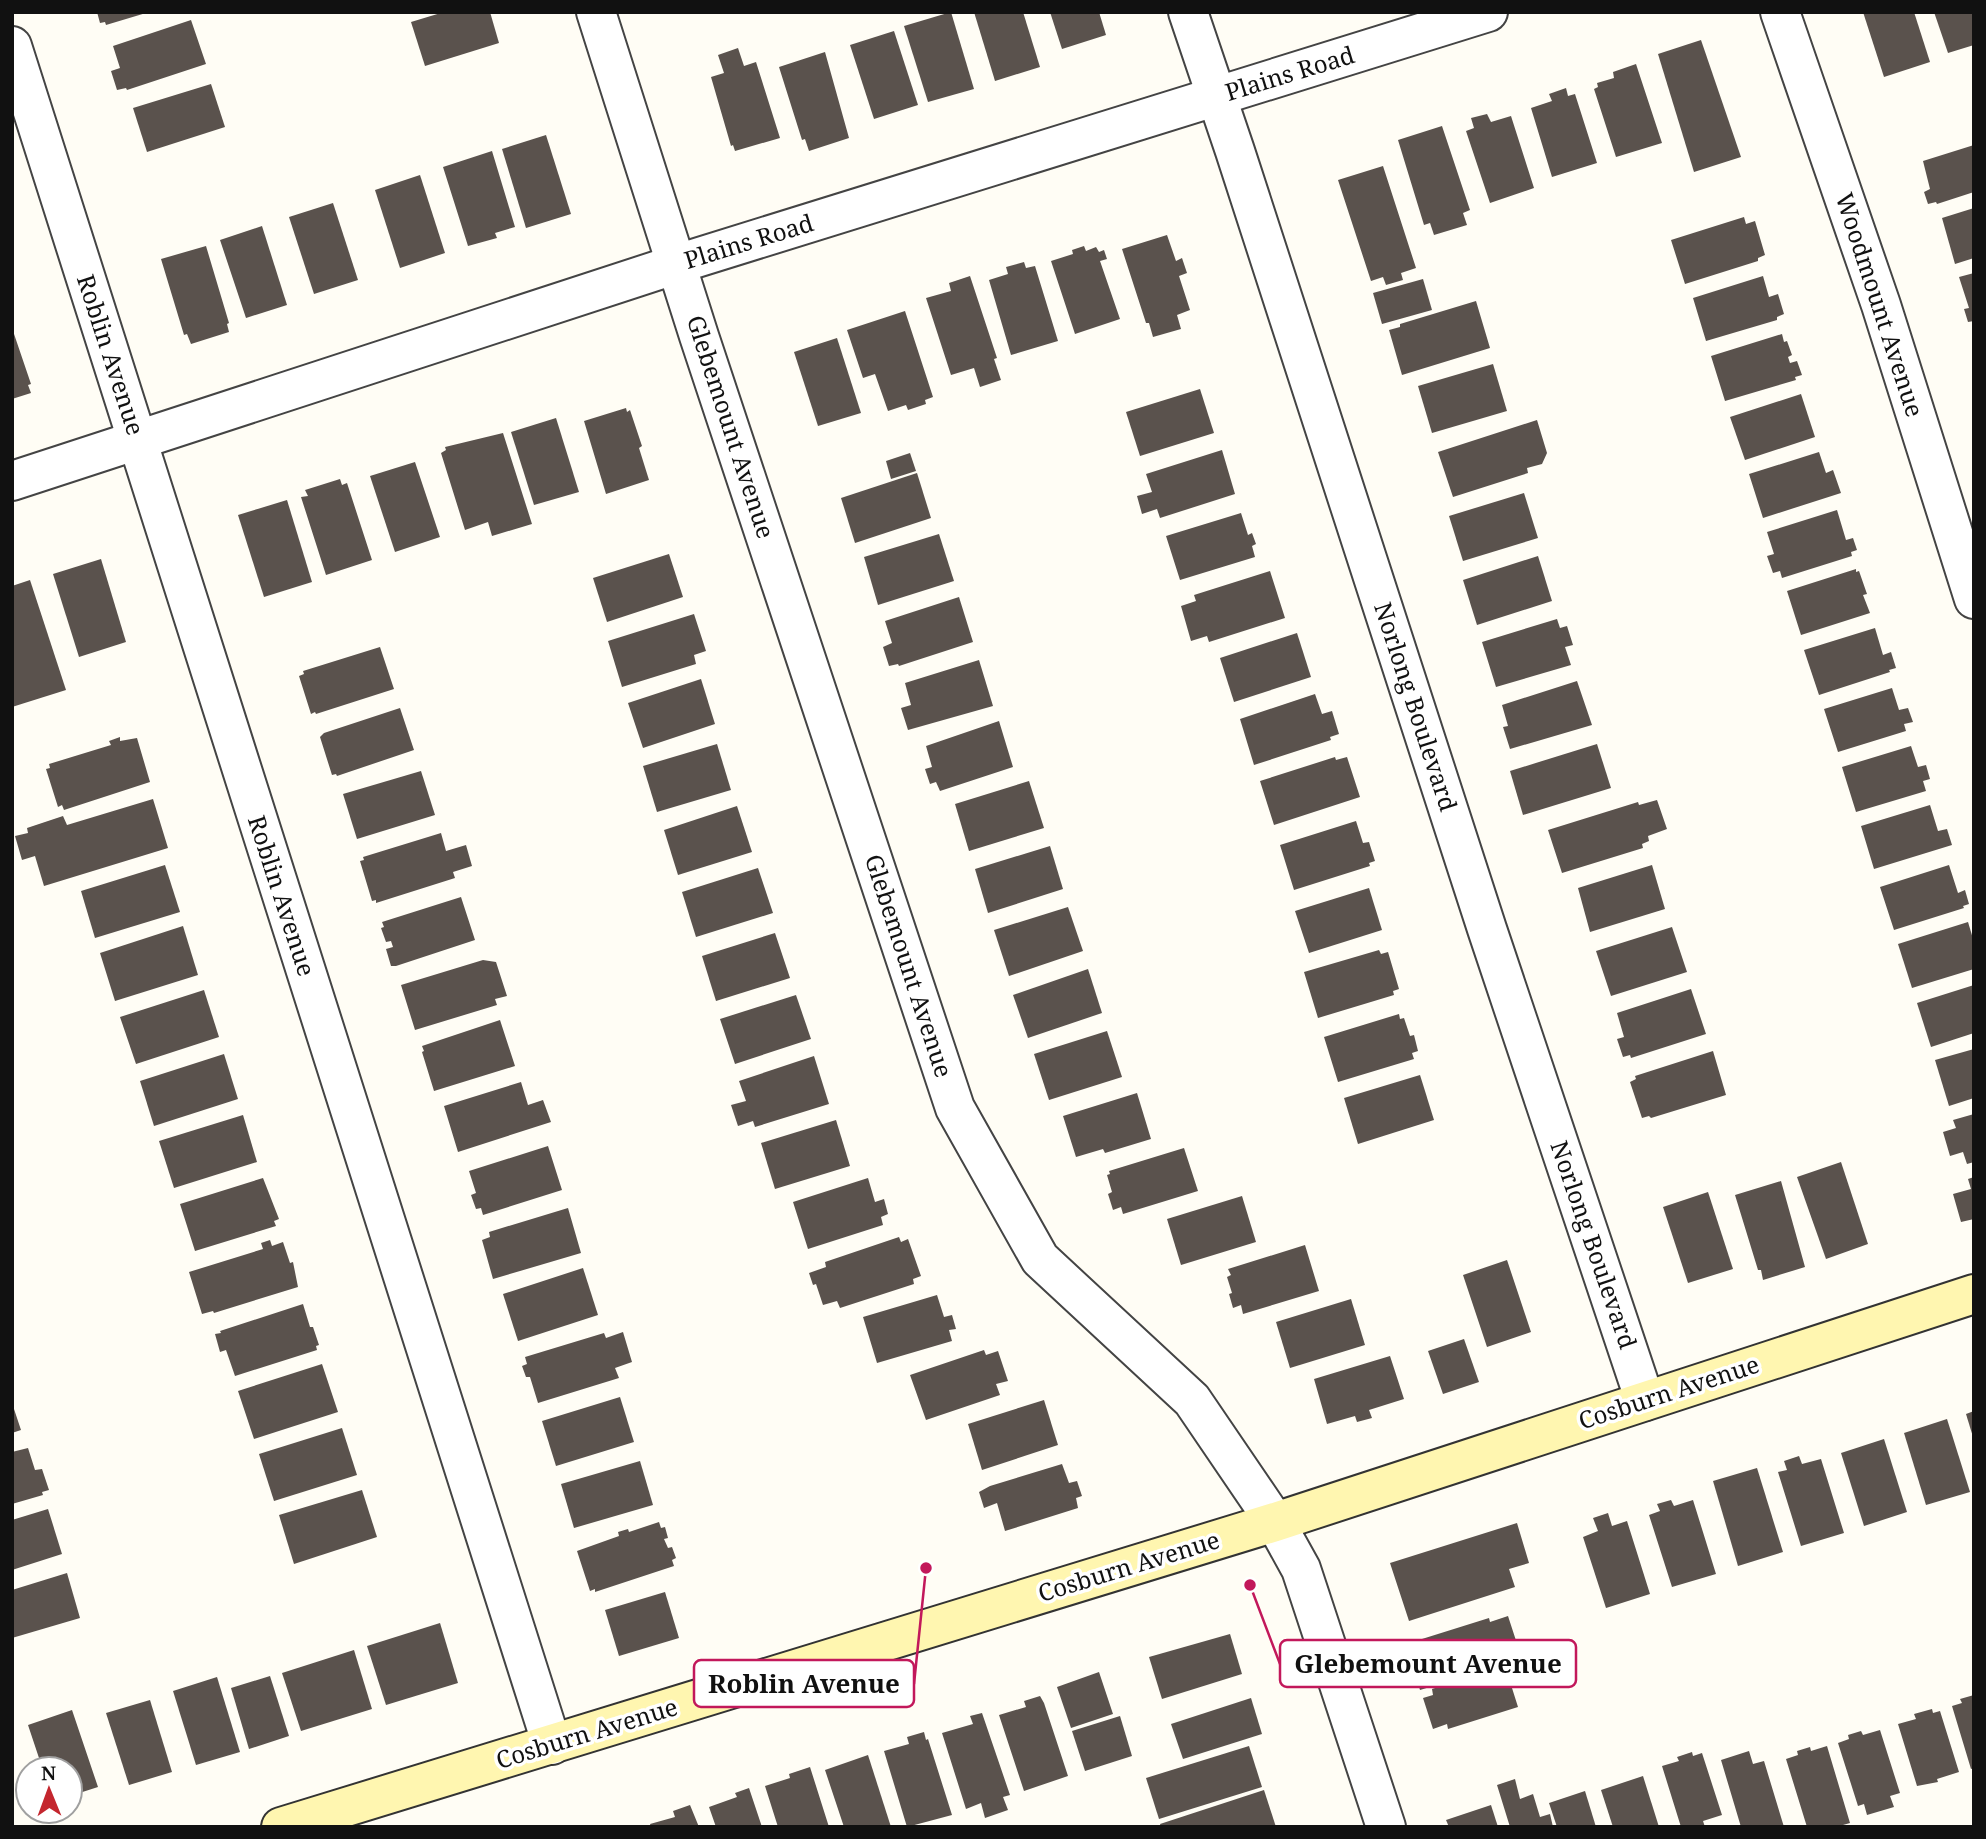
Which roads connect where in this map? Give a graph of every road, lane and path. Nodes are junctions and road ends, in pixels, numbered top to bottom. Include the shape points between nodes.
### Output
1 (596, 12) edge
2 (1188, 12) edge
3 (1488, 12) edge
4 (1780, 12) edge
5 (12, 46) edge
6 (1216, 97) junction
7 (677, 264) junction
8 (137, 440) junction
9 (12, 481) edge
10 (1974, 599) edge
11 (1974, 1294) edge
12 (1646, 1401) junction
13 (1276, 1522) junction
14 (552, 1745) junction
15 (281, 1827) edge
16 (1386, 1827) edge

1 - 7 street, Glebemount Avenue
2 - 6 street, Norlong Boulevard
3 - 6 street, Plains Road
4 - 10 street, Woodmount Avenue via 1881,305
5 - 8 street, Roblin Avenue
6 - 7 street, Plains Road
6 - 12 street, Norlong Boulevard
7 - 8 street, Plains Road
7 - 13 street, Glebemount Avenue via 955,1108 1040,1259 1192,1400
8 - 9 street, Plains Road
8 - 14 street, Roblin Avenue
11 - 12 street, Cosburn Avenue
12 - 13 street, Cosburn Avenue
13 - 14 street, Cosburn Avenue
13 - 16 street, Glebemount Avenue via 1301,1569
14 - 15 street, Cosburn Avenue

